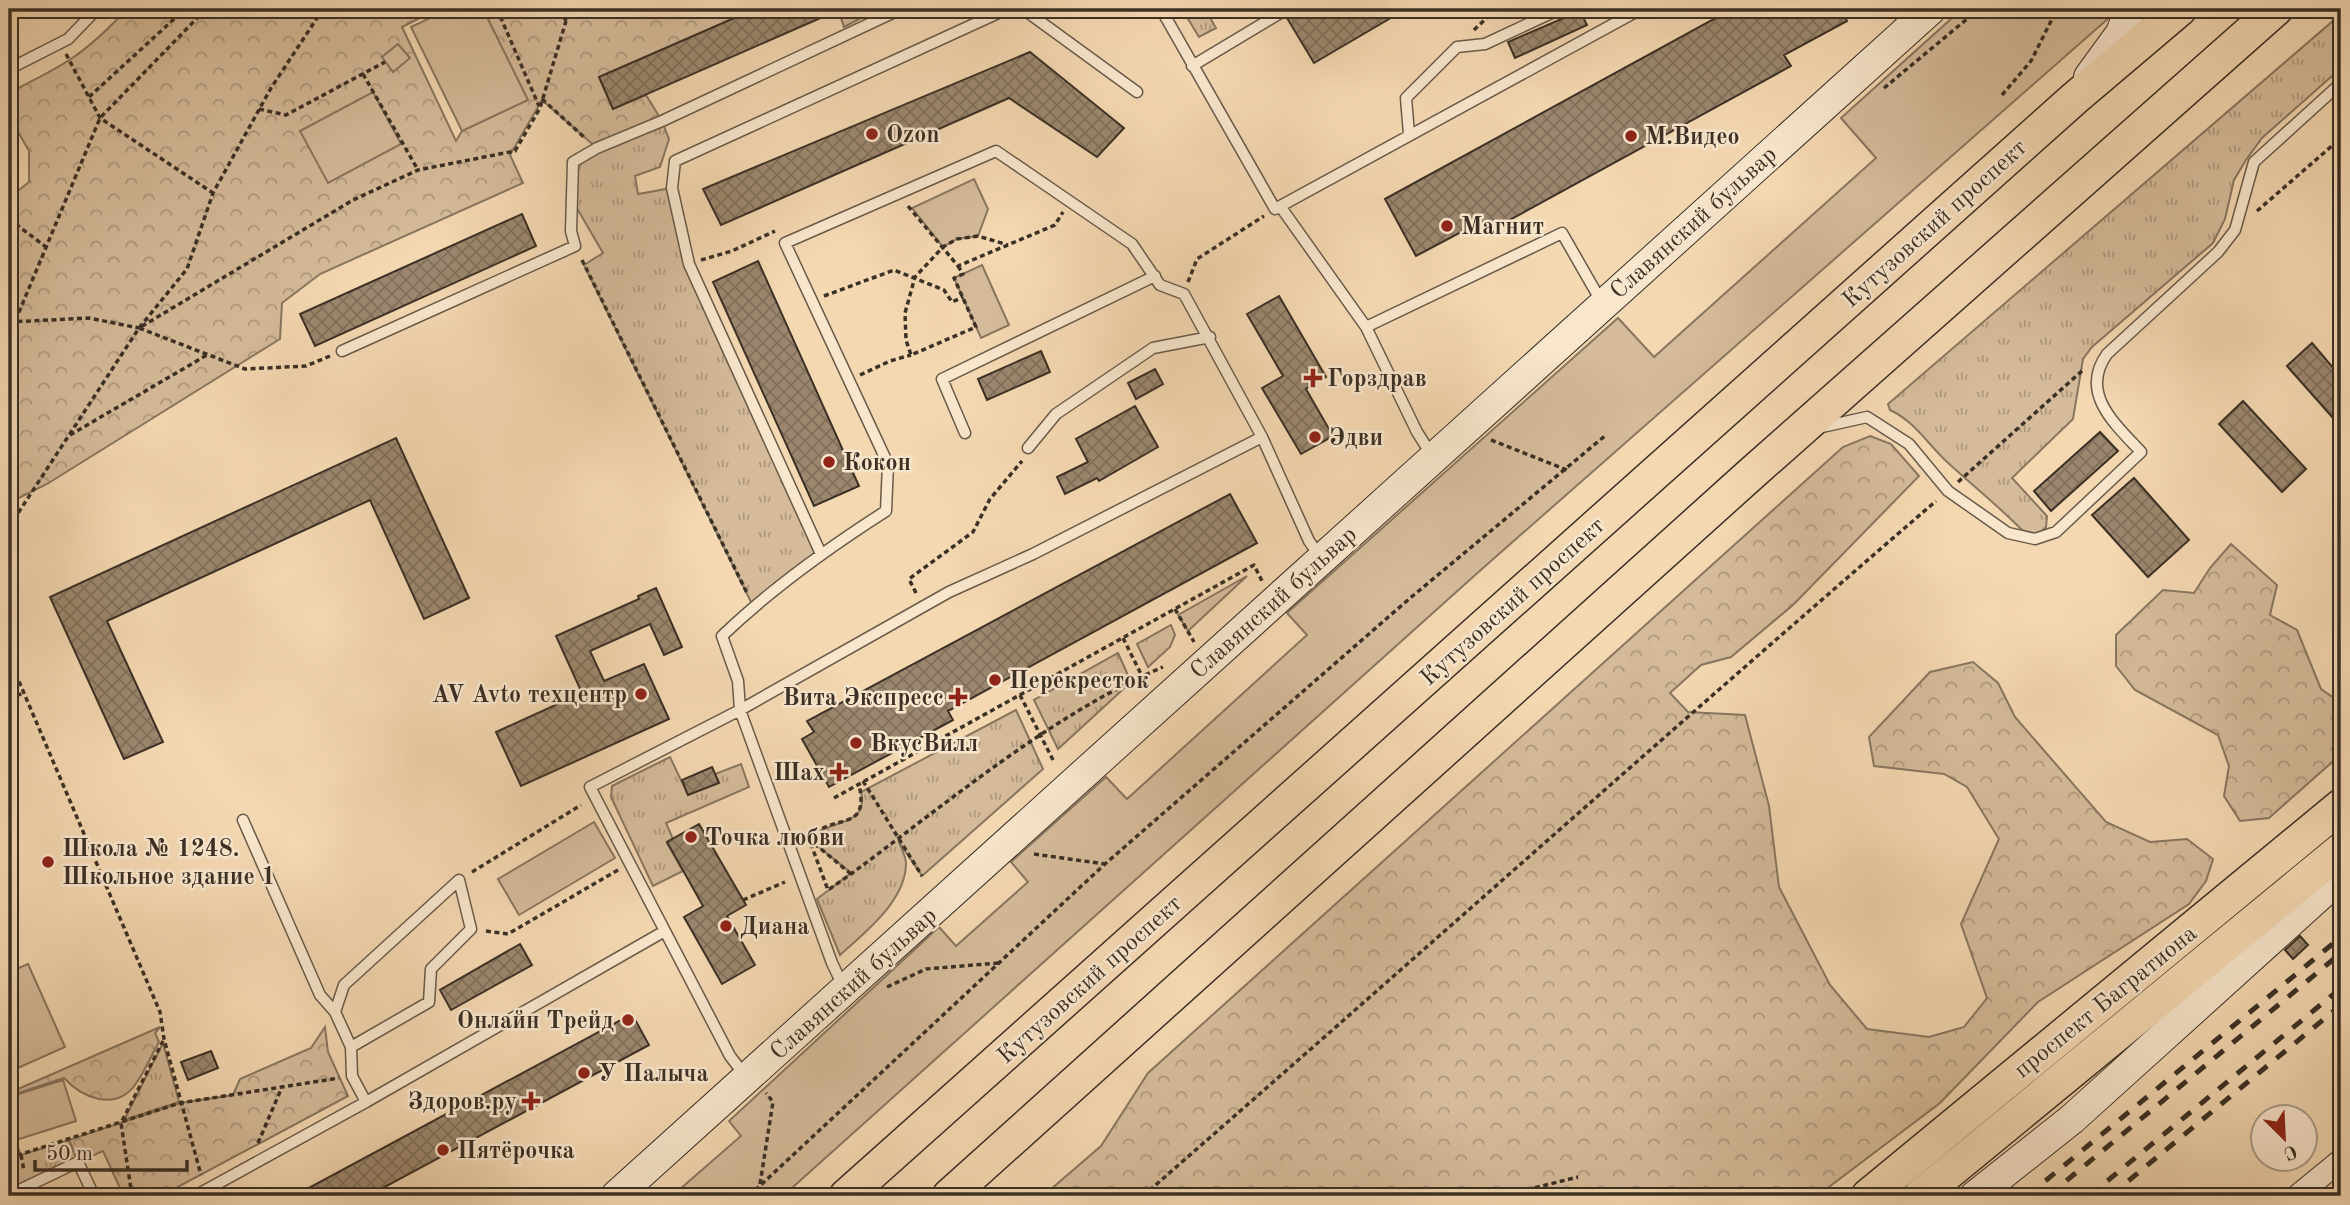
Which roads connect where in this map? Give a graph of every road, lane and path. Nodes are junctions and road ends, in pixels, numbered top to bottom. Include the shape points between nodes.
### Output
1 (97, 9) edge
2 (185, 9) edge
3 (206, 9) edge
4 (323, 9) edge
5 (497, 9) edge
6 (560, 9) edge
7 (576, 9) edge
8 (901, 9) edge
9 (1007, 9) edge
10 (1023, 9) edge
11 (1161, 9) edge
12 (1287, 9) edge
13 (1560, 9) edge
14 (1641, 9) edge
15 (1979, 9) edge
16 (2057, 9) edge
17 (2130, 9) edge
18 (2180, 9) edge
19 (2277, 9) edge
20 (889, 12) edge
21 (1911, 15) edge
22 (566, 21) junction
23 (60, 43) junction
24 (385, 62) dead end
25 (1192, 66) junction
26 (9, 69) edge
27 (363, 74) junction
28 (2341, 83) edge
29 (1137, 92) dead end
30 (1879, 92) dead end
31 (2002, 95) dead end
32 (89, 97) junction
33 (2075, 98) junction
34 (542, 99) junction
35 (540, 108) junction
36 (259, 109) junction
37 (100, 118) junction
38 (1409, 134) junction
39 (2341, 138) edge
40 (597, 148) junction
41 (418, 170) junction
42 (213, 193) junction
43 (893, 195) junction
44 (1070, 202) junction
45 (1278, 207) junction
46 (9, 219) edge
47 (2248, 219) dead end
48 (804, 234) junction
49 (1008, 245) junction
50 (575, 246) junction
51 (46, 247) junction
52 (943, 247) junction
53 (689, 264) junction
54 (958, 266) junction
55 (1155, 276) junction
56 (915, 277) junction
57 (1184, 294) junction
58 (963, 297) junction
59 (812, 302) junction
60 (1602, 304) junction
61 (9, 322) edge
62 (15, 322) junction
63 (1366, 327) junction
64 (139, 328) junction
65 (9, 336) edge
66 (1210, 337) junction
67 (342, 351) joint
68 (207, 355) junction
69 (911, 355) junction
70 (2088, 366) dead end
71 (848, 381) junction
72 (965, 433) dead end
73 (69, 435) junction
74 (1606, 435) dead end
75 (1262, 437) junction
76 (1487, 439) dead end
77 (1787, 441) junction
78 (1028, 448) joint
79 (1434, 457) junction
80 (1567, 470) junction
81 (1948, 491) junction
82 (9, 526) edge
83 (821, 554) junction
84 (1321, 558) junction
85 (1263, 583) dead end
86 (753, 606) junction
87 (923, 607) junction
88 (1175, 609) junction
89 (1122, 638) junction
90 (1194, 642) dead end
91 (9, 658) edge
92 (1163, 667) dead end
93 (1143, 676) junction
94 (1145, 682) dead end
95 (24, 693) junction
96 (1020, 695) junction
97 (9, 699) edge
98 (740, 710) junction
99 (1041, 736) junction
100 (1053, 760) dead end
101 (861, 783) junction
102 (595, 797) junction
103 (834, 798) dead end
104 (2341, 806) edge
105 (243, 820) dead end
106 (809, 839) junction
107 (898, 839) junction
108 (790, 846) junction
109 (1000, 849) junction
110 (2341, 850) edge
111 (629, 863) junction
112 (1104, 864) junction
113 (851, 874) junction
114 (800, 875) junction
115 (922, 876) dead end
116 (2341, 876) edge
117 (459, 880) junction
118 (9, 886) edge
119 (743, 900) dead end
120 (9, 914) edge
121 (471, 929) junction
122 (663, 932) junction
123 (1000, 962) junction
124 (882, 989) dead end
125 (845, 990) junction
126 (335, 1012) junction
127 (164, 1039) junction
128 (351, 1047) junction
129 (352, 1076) junction
130 (282, 1087) junction
131 (752, 1087) junction
132 (366, 1102) junction
133 (180, 1103) junction
134 (121, 1123) junction
135 (9, 1158) edge
136 (2341, 1160) edge
137 (248, 1167) junction
138 (1578, 1177) dead end
139 (760, 1186) junction
140 (206, 1191) junction
141 (9, 1195) edge
142 (94, 1196) edge
143 (132, 1196) edge
144 (195, 1196) edge
145 (616, 1196) edge
146 (749, 1196) edge
147 (846, 1196) edge
148 (949, 1196) edge
149 (1143, 1196) edge
150 (1502, 1196) edge
151 (1868, 1196) edge
152 (1920, 1196) edge
153 (1975, 1196) edge
154 (2297, 1196) edge

1 - 23 lane
2 - 32 path
3 - 37 path
4 - 36 path
5 - 35 path
6 - 22 path
7 - 22 path
8 - 20 lane
9 - 53 lane via 675,161 672,188
10 - 29 lane
11 - 25 lane
12 - 25 lane
13 - 38 lane via 1485,44 1457,47 1406,98
14 - 38 lane
15 - 30 path
16 - 31 path via 2031,61
17 - 33 street via 2120,33
18 - 33 main road, Кутузовский проспект
19 - 77 main road
20 - 40 lane
21 - 60 street, Славянский бульвар
22 - 34 path
23 - 26 lane
23 - 32 path
24 - 27 path
25 - 45 lane
27 - 36 path via 286,115
27 - 41 path
28 - 81 lane via 2254,162 2235,230 2218,252 2099,365 2095,384 2103,411 2141,452 2056,532 2035,539 2008,533
32 - 37 path
33 - 147 main road, Кутузовский проспект
34 - 35 path
34 - 40 path
35 - 41 path via 515,151
36 - 42 path
37 - 42 path
37 - 51 path
38 - 45 lane
39 - 47 path
40 - 50 lane via 573,162 571,231
41 - 64 path via 353,200
42 - 64 path via 187,269
43 - 44 lane via 996,151
43 - 48 lane
43 - 52 path via 912,208
44 - 49 path via 1055,225
44 - 55 lane via 1132,244
45 - 57 path via 1196,259
45 - 63 lane
46 - 51 path
48 - 53 path via 790,224 732,251
48 - 59 lane via 785,243
49 - 52 path via 978,236
49 - 54 path
50 - 67 lane
50 - 86 path
51 - 62 path
52 - 54 path
52 - 56 path
53 - 83 lane
54 - 58 path via 963,274 954,278
55 - 57 lane via 1160,285
55 - 72 lane via 943,379
56 - 58 path via 944,290 952,302
56 - 59 path via 894,270
56 - 69 path via 905,313
57 - 66 lane
58 - 69 path via 976,327
59 - 71 lane
60 - 63 lane via 1562,233
60 - 79 street, Славянский бульвар
61 - 62 path
62 - 64 path via 89,318
62 - 65 path
63 - 79 lane
64 - 68 path
64 - 73 path
66 - 75 lane
66 - 78 lane via 1153,348 1056,414
67 - 68 path via 306,366 245,369
68 - 73 path
69 - 71 path
70 - 81 path
71 - 83 lane via 888,464 886,511
73 - 82 path
74 - 80 path
75 - 84 lane
75 - 87 lane
76 - 80 path
77 - 81 lane via 1830,424 1867,417 1909,444
77 - 148 main road
78 - 87 path via 1020,465 990,499 973,532 909,579
79 - 84 street, Славянский бульвар
80 - 112 path via 1409,599
81 - 149 path
83 - 86 lane
84 - 109 street, Славянский бульвар
85 - 88 path via 1254,565
86 - 98 lane via 722,636 737,681
87 - 98 lane
88 - 89 path
88 - 90 path
89 - 93 path
89 - 96 path
91 - 95 path
92 - 93 path
93 - 94 path
93 - 99 path
95 - 97 path
95 - 127 path via 160,1012
96 - 99 path
96 - 101 path
98 - 102 lane via 590,787
98 - 108 lane
99 - 100 path
99 - 107 path
101 - 103 path
101 - 106 path via 863,800 855,818 830,824
101 - 107 path
102 - 111 lane
102 - 117 path
104 - 151 main road, проспект Багратиона
105 - 126 lane via 320,995
106 - 108 path
106 - 113 path
106 - 113 path via 828,890
107 - 113 path
107 - 115 path
108 - 114 lane
109 - 112 path
109 - 125 street, Славянский бульвар
110 - 152 main road, проспект Багратиона
111 - 121 path via 508,934
111 - 122 lane
112 - 123 path
114 - 119 path
114 - 125 lane
116 - 153 street via 2072,1119
117 - 121 lane
117 - 126 lane via 344,985
118 - 120 path via 19,909
121 - 128 lane via 431,969 429,1002
122 - 131 lane via 730,1056
122 - 132 lane
123 - 124 path via 926,969
123 - 139 path
125 - 131 street, Славянский бульвар
126 - 128 lane
127 - 133 path
127 - 134 path
128 - 129 lane
129 - 130 path
129 - 132 lane
130 - 133 path
130 - 137 path
131 - 139 path via 764,1090 773,1102
131 - 145 street, Славянский бульвар
132 - 137 lane
133 - 134 path
133 - 140 path
134 - 135 path
134 - 143 path
136 - 154 street
137 - 140 lane
138 - 150 path
139 - 146 path
140 - 144 lane
141 - 142 lane via 78,1162

